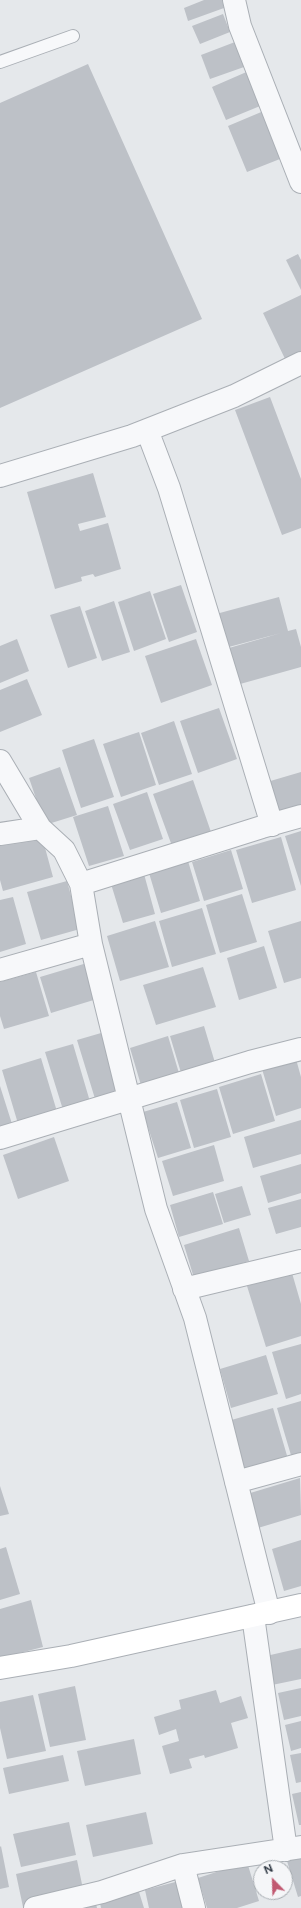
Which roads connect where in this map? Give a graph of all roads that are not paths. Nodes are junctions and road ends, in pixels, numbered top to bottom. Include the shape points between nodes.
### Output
1 (234, 0) edge
2 (73, 36) dead end
3 (0, 62) edge
4 (301, 182) edge
5 (301, 363) edge
6 (147, 430) junction
7 (0, 476) edge
8 (0, 761) edge
9 (301, 816) edge
10 (272, 825) junction
11 (40, 828) junction
12 (0, 834) edge
13 (81, 884) junction
14 (91, 944) junction
15 (0, 970) edge
16 (301, 1049) edge
17 (130, 1099) junction
18 (0, 1138) edge
19 (301, 1261) edge
20 (184, 1289) junction
21 (301, 1464) edge
22 (236, 1482) junction
23 (301, 1605) edge
24 (261, 1615) junction
25 (0, 1668) edge
26 (293, 1848) edge
27 (183, 1865) junction
28 (35, 1908) edge
29 (194, 1908) edge

1 - 4 street via 240,26
2 - 3 lane
5 - 6 street via 234,396
6 - 7 street
6 - 10 street via 169,488
8 - 11 street
9 - 10 street
10 - 13 street
11 - 12 street
11 - 13 street via 64,850
13 - 14 street
14 - 15 street
14 - 17 street
16 - 17 street
17 - 18 street
17 - 20 street via 156,1209
19 - 20 street
20 - 22 street via 194,1318
21 - 22 street
22 - 24 street
23 - 24 street
24 - 25 street via 71,1656
24 - 26 street
26 - 27 street
27 - 28 street via 102,1892
27 - 29 street

